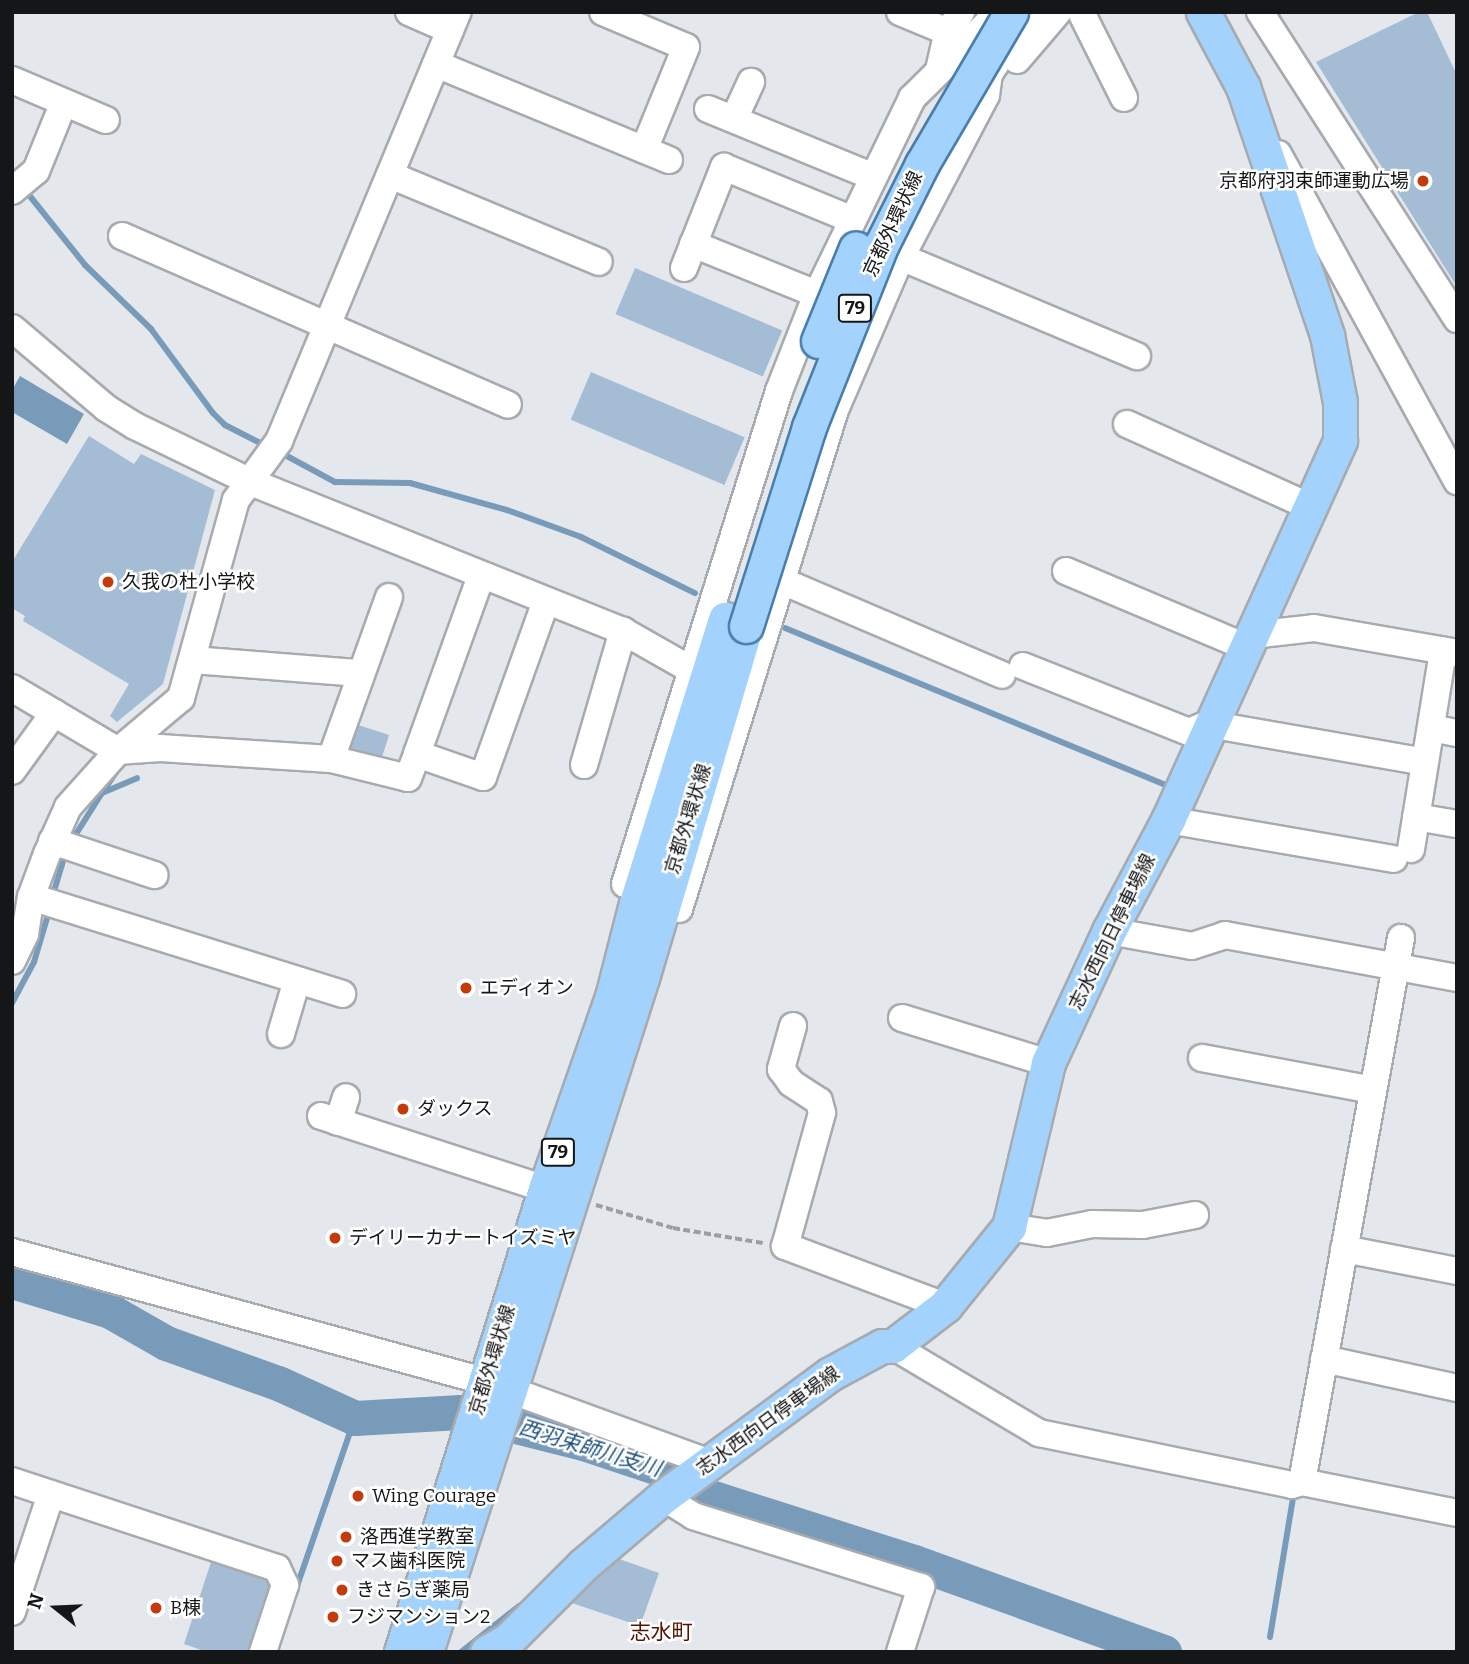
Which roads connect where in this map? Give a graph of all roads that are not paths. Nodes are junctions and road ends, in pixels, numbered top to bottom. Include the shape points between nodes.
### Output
1 (409, 12) edge
2 (603, 12) edge
3 (900, 12) edge
4 (985, 12) edge
5 (999, 12) edge
6 (1011, 12) edge
7 (1030, 12) edge
8 (1058, 12) edge
9 (1081, 12) edge
10 (1203, 12) edge
11 (1260, 13) edge
12 (454, 21) edge
13 (955, 22) edge
14 (436, 64) junction
15 (939, 70) junction
16 (12, 80) edge
17 (751, 82) dead end
18 (1243, 87) junction
19 (986, 95) junction
20 (1124, 98) dead end
21 (64, 102) junction
22 (708, 108) dead end
23 (734, 119) junction
24 (106, 120) dead end
25 (644, 150) junction
26 (669, 160) dead end
27 (390, 175) junction
28 (871, 176) junction
29 (18, 186) edge
30 (851, 219) junction
31 (131, 249) dead end
32 (901, 257) junction
33 (599, 262) dead end
34 (817, 294) junction
35 (1457, 319) edge
36 (12, 328) edge
37 (326, 329) junction
38 (1137, 356) dead end
39 (508, 405) dead end
40 (1127, 424) dead end
41 (1457, 481) edge
42 (253, 483) junction
43 (1311, 507) junction
44 (1066, 571) dead end
45 (481, 576) junction
46 (782, 582) junction
47 (389, 597) dead end
48 (546, 601) junction
49 (736, 622) junction
50 (623, 631) junction
51 (1249, 641) junction
52 (1450, 652) edge
53 (199, 661) junction
54 (690, 669) junction
55 (359, 673) junction
56 (12, 688) edge
57 (54, 713) junction
58 (1209, 724) junction
59 (1430, 728) junction
60 (1457, 733) edge
61 (133, 750) junction
62 (417, 754) junction
63 (331, 759) junction
64 (1425, 762) junction
65 (584, 765) dead end
66 (12, 771) edge
67 (1416, 817) junction
68 (1168, 820) junction
69 (1457, 824) edge
70 (63, 845) junction
71 (155, 875) dead end
72 (43, 900) junction
73 (1109, 931) junction
74 (1401, 938) dead end
75 (12, 961) edge
76 (1395, 967) junction
77 (642, 978) junction
78 (1457, 978) edge
79 (297, 980) junction
80 (342, 994) dead end
81 (612, 997) junction
82 (902, 1018) dead end
83 (793, 1027) dead end
84 (281, 1034) dead end
85 (1202, 1058) dead end
86 (1048, 1063) junction
87 (1373, 1090) junction
88 (346, 1097) dead end
89 (557, 1193) junction
90 (1195, 1215) dead end
91 (1009, 1227) junction
92 (1344, 1249) junction
93 (12, 1252) edge
94 (1457, 1271) edge
95 (945, 1306) junction
96 (893, 1346) junction
97 (1324, 1359) junction
98 (1457, 1388) edge
99 (494, 1395) junction
100 (481, 1436) junction
101 (686, 1480) junction
102 (12, 1481) edge
103 (1302, 1482) junction
104 (51, 1494) junction
105 (1457, 1513) edge
106 (12, 1612) edge
107 (263, 1652) edge
108 (401, 1652) edge
109 (426, 1652) edge
110 (487, 1652) edge
111 (900, 1652) edge

1 - 12 street
2 - 25 street via 686,47
3 - 13 street
4 - 49 main road, 京都外環状線 / 79, bridge via 896,168 835,295
5 - 15 street
6 - 49 main road, 京都外環状線 / 79, bridge via 922,164 882,243
7 - 19 street via 989,74
8 - 19 street via 1026,46 996,94
9 - 20 street
10 - 18 main road, 志水西向日停車場線
11 - 35 street
12 - 14 street
13 - 15 street
14 - 25 street
14 - 27 street
15 - 19 street
15 - 28 street via 912,98
16 - 21 street
17 - 23 street
18 - 41 street via 1330,257
18 - 43 main road, 志水西向日停車場線 via 1327,335 1340,402 1340,440
19 - 32 street
21 - 24 street
21 - 29 street via 36,171
22 - 23 street
23 - 28 street
25 - 26 street
27 - 33 street
27 - 37 street
28 - 30 street
30 - 34 street
30 - 34 street via 724,167 689,256
31 - 37 street via 313,317
32 - 38 street
32 - 46 street via 835,410
34 - 54 street via 779,391
36 - 42 street via 106,408
37 - 39 street
37 - 42 street via 279,441
40 - 43 street
42 - 45 street
42 - 53 street via 236,500
43 - 51 main road, 志水西向日停車場線
44 - 51 street
45 - 48 street
45 - 62 street
46 - 58 street via 1189,732
46 - 77 street via 678,914
47 - 55 street
48 - 50 street
48 - 62 street via 484,776
49 - 77 main road, 京都外環状線 / 79
49 - 81 main road, 京都外環状線 / 79 via 636,903
50 - 54 street
50 - 65 street
51 - 52 street via 1314,628
51 - 58 main road, 志水西向日停車場線
52 - 59 street
53 - 55 street
53 - 61 street via 181,698
54 - 81 street via 620,900
55 - 63 street
56 - 57 street
57 - 61 street
57 - 66 street
58 - 64 street
58 - 68 main road, 志水西向日停車場線
59 - 60 street
59 - 64 street
61 - 63 street
61 - 70 street via 68,807
62 - 63 street via 408,778
64 - 67 street
67 - 68 street via 1403,854
67 - 69 street
68 - 73 main road, 志水西向日停車場線
70 - 71 street
70 - 72 street
72 - 75 street
72 - 79 street
73 - 76 street via 1192,946 1225,935
73 - 86 main road, 志水西向日停車場線
74 - 76 street
76 - 78 street
76 - 87 street
77 - 89 main road, 京都外環状線 / 79
79 - 80 street
79 - 84 street
81 - 89 main road, 京都外環状線 / 79
82 - 86 street
83 - 95 street via 781,1069 791,1083 819,1101 822,1113 785,1247
85 - 87 street
86 - 91 main road, 志水西向日停車場線
87 - 92 street
88 - 89 street via 329,1119
89 - 99 main road, 京都外環状線 / 79
90 - 91 street via 1143,1225 1092,1224 1046,1233
91 - 95 main road, 志水西向日停車場線
92 - 94 street
92 - 97 street
93 - 99 street
95 - 96 main road, 志水西向日停車場線
96 - 101 main road, 志水西向日停車場線 via 883,1346 830,1374
96 - 103 street via 1039,1433 1292,1485
97 - 98 street
97 - 103 street
99 - 100 main road, 京都外環状線 / 79
99 - 101 street
100 - 108 main road, 京都外環状線 / 79
100 - 109 main road, 京都外環状線 / 79
101 - 110 main road, 志水西向日停車場線 via 583,1565 508,1640
101 - 111 street via 693,1516 921,1587
102 - 104 street
103 - 105 street
104 - 106 street
104 - 107 street via 277,1569 285,1585

